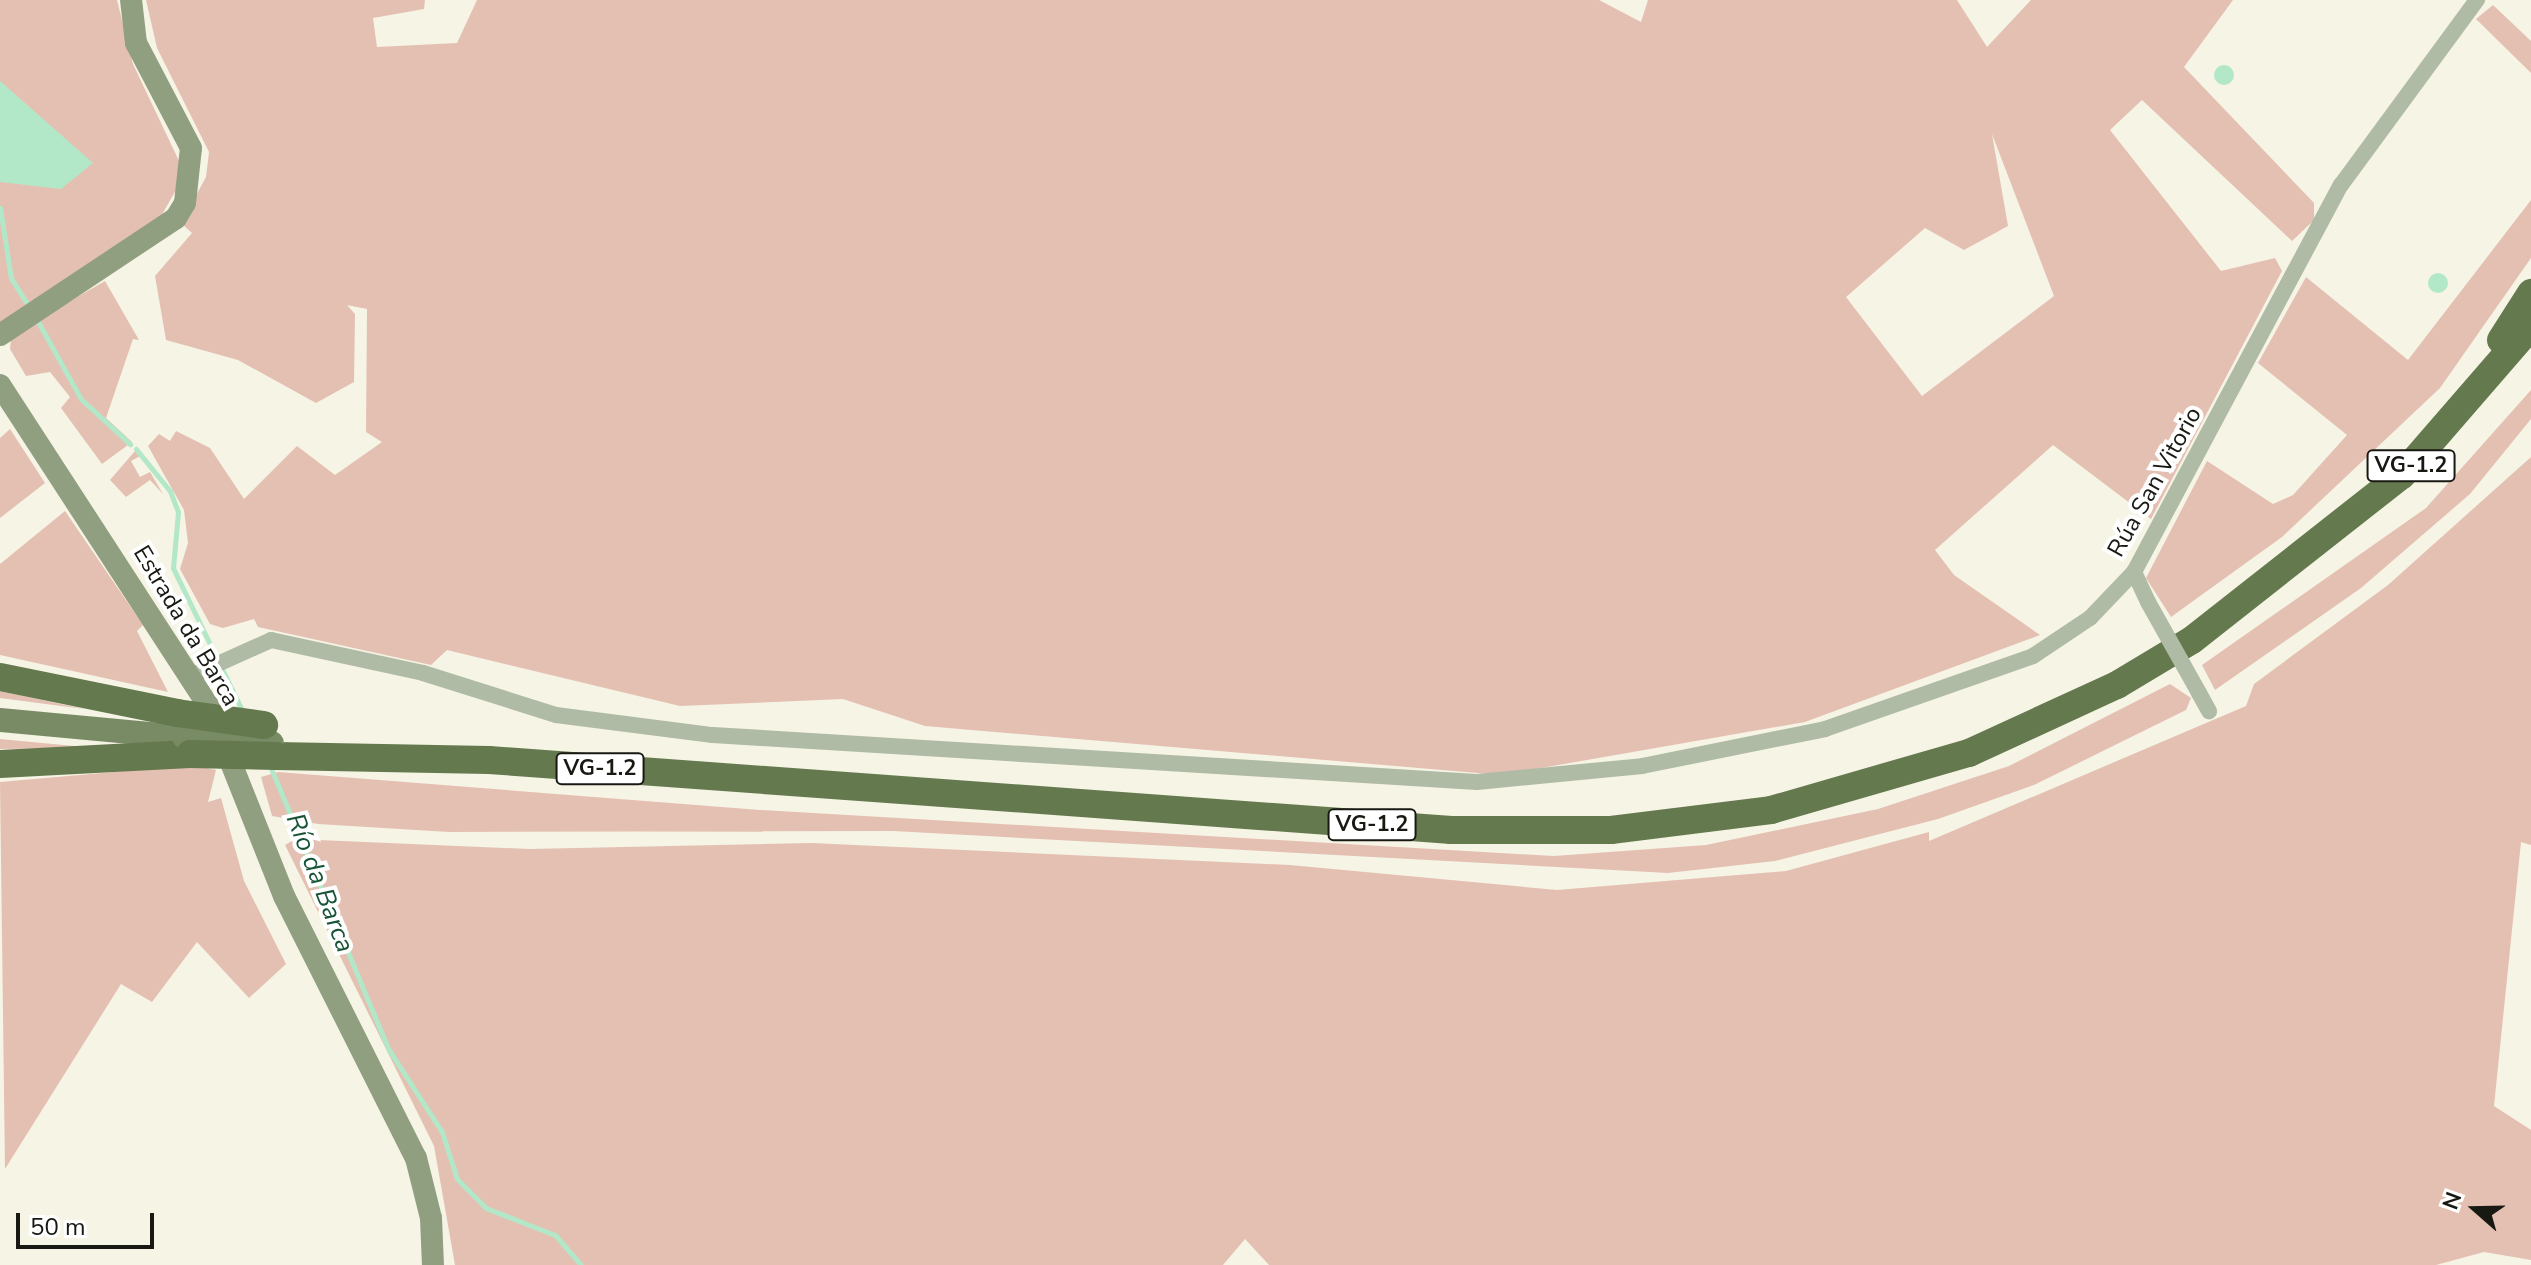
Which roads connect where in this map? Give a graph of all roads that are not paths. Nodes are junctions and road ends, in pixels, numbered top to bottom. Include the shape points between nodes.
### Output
1 (131, 0) edge
2 (2477, 0) edge
3 (2531, 293) edge
4 (2531, 326) edge
5 (0, 335) edge
6 (2531, 354) edge
7 (0, 385) edge
8 (2447, 429) junction
9 (2134, 572) junction
10 (2271, 586) junction
11 (191, 676) junction
12 (0, 677) edge
13 (2209, 711) dead end
14 (0, 720) edge
15 (184, 735) junction
16 (276, 742) junction
17 (0, 764) edge
18 (433, 1265) edge

1 - 5 street via 136,43 191,148 185,203 165,225
2 - 9 street, Rúa San Vitorio via 2341,185
3 - 10 highway via 2454,400
4 - 8 highway, VG-1.2
6 - 8 highway via 2482,415
7 - 11 street, Estrada da Barca
8 - 10 highway, VG-1.2
9 - 11 street, Rúa San Vitorio via 2090,618 2033,656 1825,729 1642,766 1477,782 713,735 556,715 423,673 271,640
9 - 13 street, bridge
10 - 16 highway, VG-1.2 via 2117,685 1969,753 1839,794 1666,826 1451,830
11 - 18 street, Estrada da Barca via 284,896 416,1158 431,1218
12 - 15 highway
14 - 15 main road
15 - 16 highway, bridge
15 - 16 highway, bridge
15 - 17 highway

